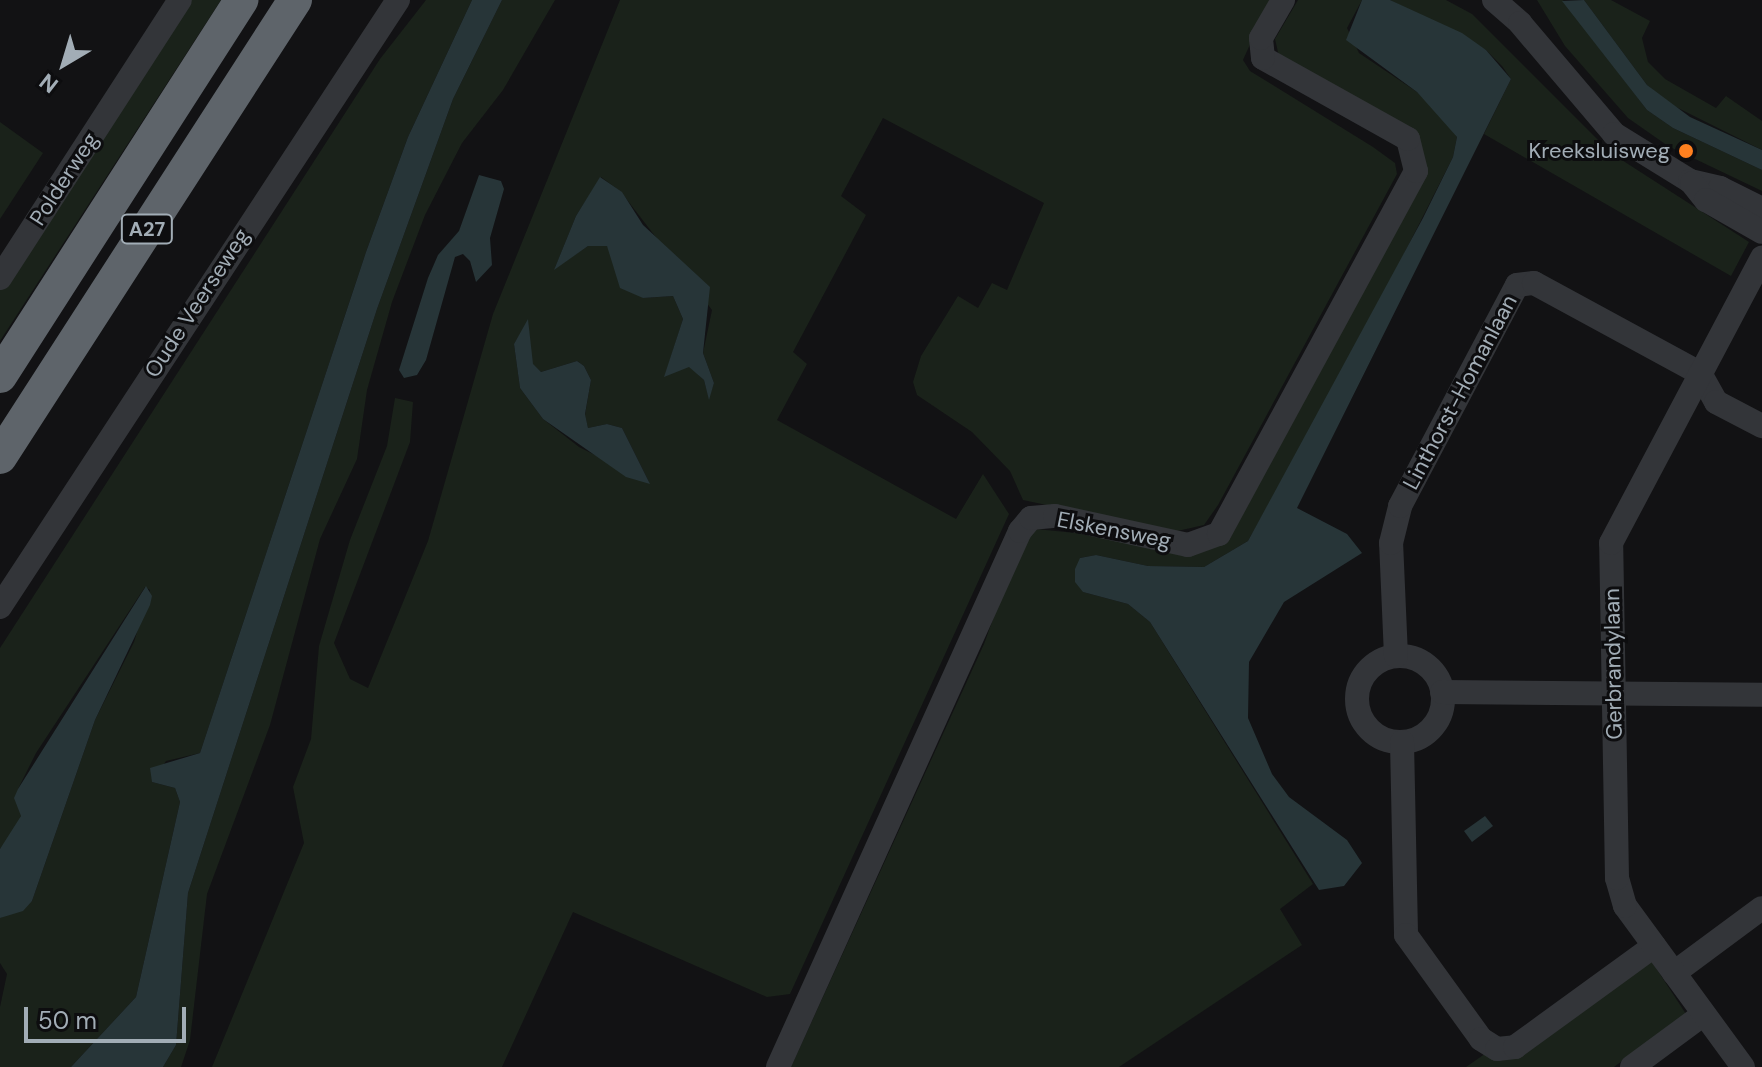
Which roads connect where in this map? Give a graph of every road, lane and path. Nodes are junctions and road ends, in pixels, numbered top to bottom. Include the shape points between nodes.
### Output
1 (180, 0) edge
2 (241, 0) edge
3 (295, 0) edge
4 (398, 0) edge
5 (1283, 0) edge
6 (1494, 0) edge
7 (1690, 181) junction
8 (1762, 209) edge
9 (1762, 232) edge
10 (1762, 258) edge
11 (0, 278) edge
12 (1700, 373) junction
13 (0, 376) edge
14 (1762, 426) edge
15 (0, 457) edge
16 (0, 607) edge
17 (1396, 656) junction
18 (1442, 692) junction
19 (1762, 695) edge
20 (1613, 697) junction
21 (1402, 742) junction
22 (1762, 908) edge
23 (1654, 946) junction
24 (1674, 973) junction
25 (1704, 1014) junction
26 (778, 1067) edge
27 (1632, 1067) edge
28 (1743, 1067) edge

1 - 11 street, Polderweg
2 - 13 highway, A27
3 - 15 highway, A27
4 - 16 street, Oude Veerseweg
5 - 26 street, Elskensweg via 1261,38 1263,58 1408,139 1416,171 1219,534 1188,545 1055,516 1031,518 1020,531
6 - 7 street via 1520,23 1614,134
7 - 8 street via 1720,188
7 - 9 street via 1706,200
10 - 12 street, Gerbrandylaan
12 - 14 street via 1716,402
12 - 17 street, Linthorst-Homanlaan via 1534,283 1517,285 1400,506 1391,543
12 - 20 street, Gerbrandylaan via 1611,543
17 - 18 street via 1429,668
17 - 21 street via 1383,659 1362,676 1356,702 1366,727 1377,736
18 - 20 street
18 - 21 street via 1441,711 1431,729
19 - 20 street
20 - 23 street, Gerbrandylaan via 1617,878 1625,906
21 - 23 street via 1406,935 1481,1039 1497,1049 1515,1047
22 - 24 street
23 - 24 street, Gerbrandylaan
24 - 25 street, Gerbrandylaan
25 - 27 street
25 - 28 street, Gerbrandylaan

